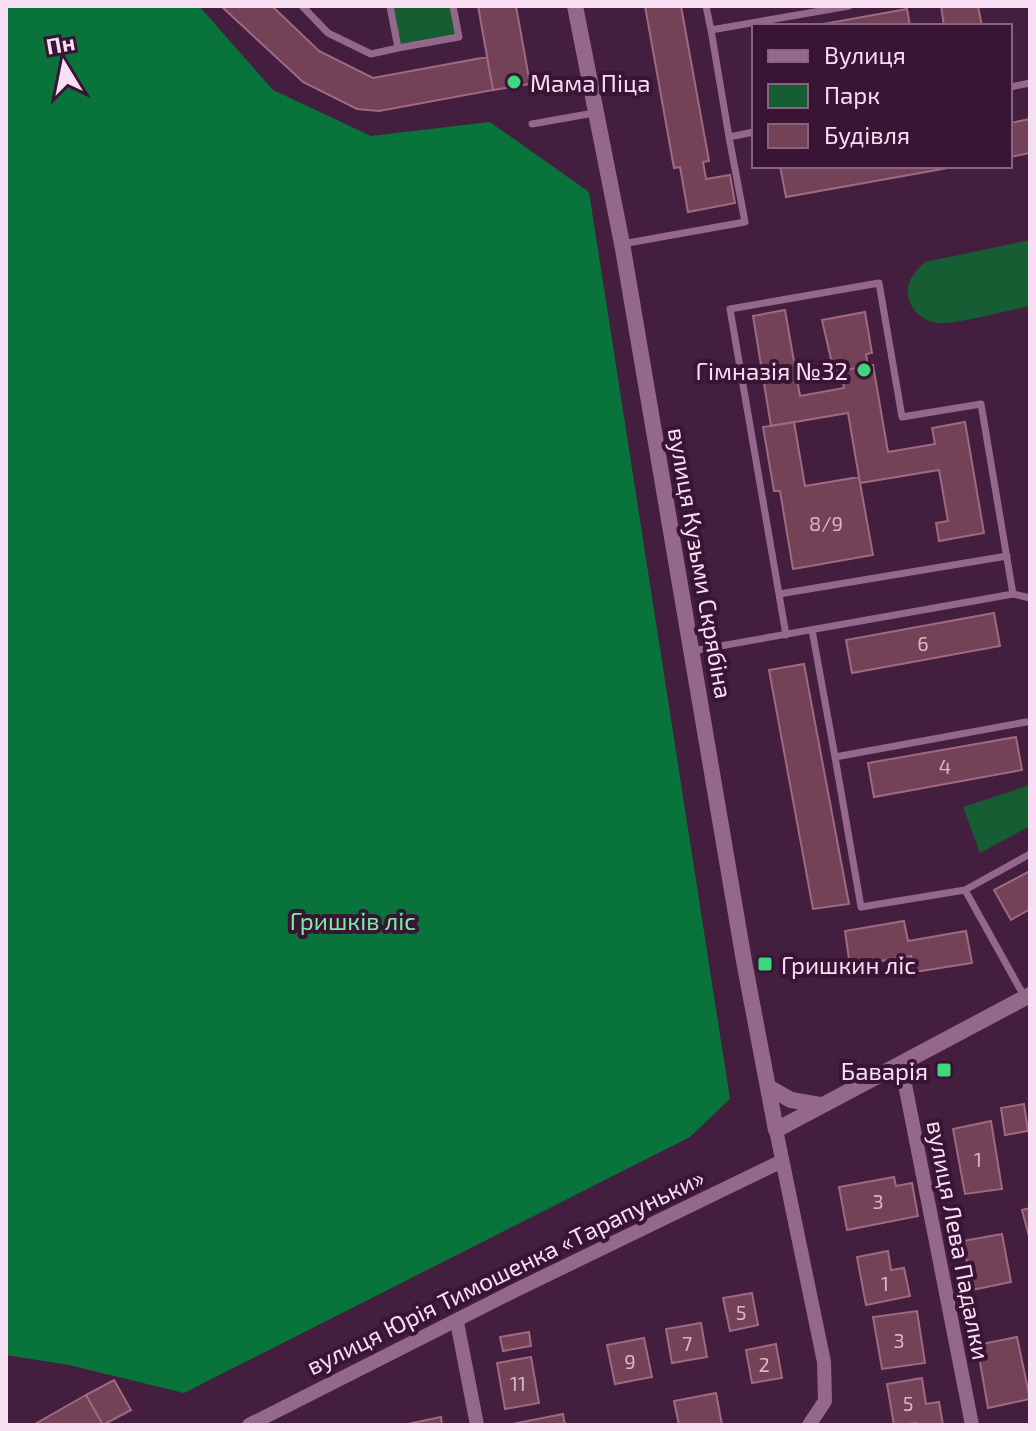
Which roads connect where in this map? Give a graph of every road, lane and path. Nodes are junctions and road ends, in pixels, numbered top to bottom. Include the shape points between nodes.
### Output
1 (302, 6) edge
2 (390, 6) edge
3 (453, 6) edge
4 (575, 6) edge
5 (706, 6) edge
6 (849, 6) edge
7 (711, 30) junction
8 (398, 48) junction
9 (596, 112) junction
10 (532, 124) dead end
11 (752, 132) edge
12 (729, 137) junction
13 (622, 244) junction
14 (1007, 556) junction
15 (779, 594) junction
16 (1013, 594) junction
17 (1030, 598) edge
18 (812, 630) junction
19 (786, 635) junction
20 (692, 651) junction
21 (1026, 722) dead end
22 (835, 757) junction
23 (1030, 854) edge
24 (965, 890) junction
25 (1028, 1001) edge
26 (901, 1064) junction
27 (768, 1087) junction
28 (826, 1104) junction
29 (776, 1130) junction
30 (782, 1161) junction
31 (457, 1322) junction
32 (249, 1425) edge
33 (477, 1425) edge
34 (809, 1425) edge
35 (972, 1425) edge

1 - 8 lane via 328,33 371,54
2 - 8 lane
3 - 8 lane via 459,37
4 - 9 street, вулиця Кузьми Скрябіна
5 - 7 lane
6 - 7 lane
7 - 12 lane
9 - 10 lane
9 - 13 street, вулиця Кузьми Скрябіна
11 - 12 lane
12 - 13 lane via 745,222
13 - 20 street, вулиця Кузьми Скрябіна
14 - 15 lane
14 - 15 lane via 981,404 902,417 879,283 730,309
14 - 16 lane
15 - 19 lane
16 - 17 lane
16 - 18 lane
18 - 19 lane
18 - 22 lane
19 - 20 lane
20 - 27 street, вулиця Кузьми Скрябіна
21 - 22 lane
22 - 24 lane via 861,907
23 - 24 lane
24 - 25 lane
25 - 26 street
26 - 28 street
26 - 35 street, вулиця Лева Падалки
27 - 28 street via 806,1105
27 - 29 street, вулиця Кузьми Скрябіна
28 - 29 street
29 - 30 street
30 - 31 street, вулиця Юрія Тимошенка «Тарапуньки»
30 - 34 street via 825,1373 825,1401
31 - 32 street, вулиця Юрія Тимошенка «Тарапуньки»
31 - 33 street

